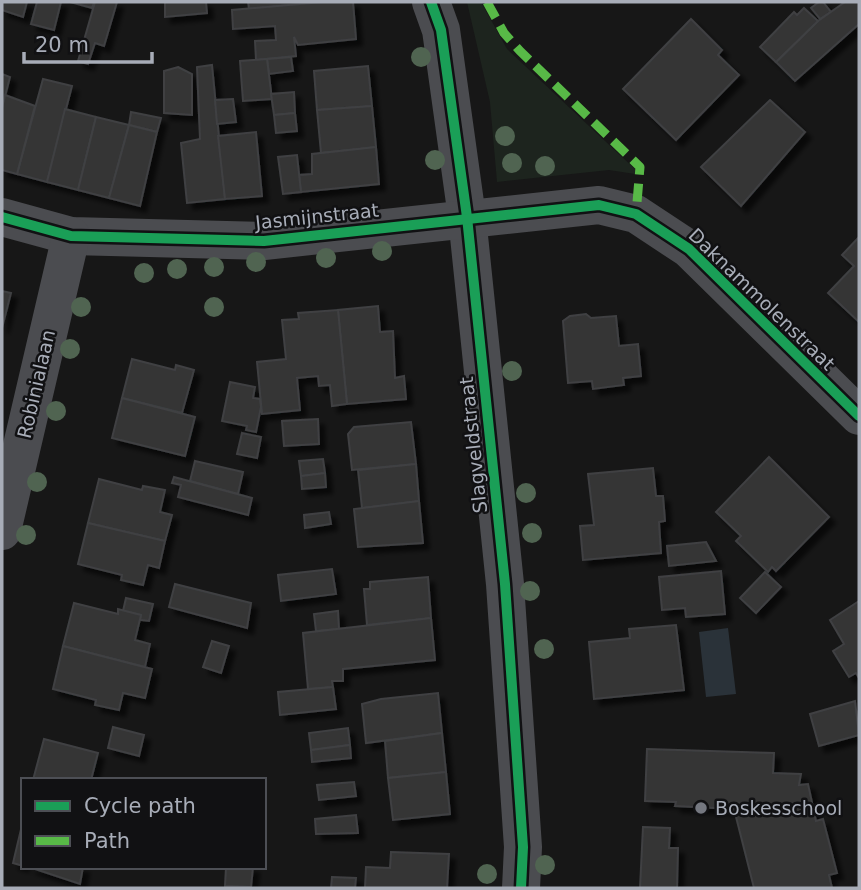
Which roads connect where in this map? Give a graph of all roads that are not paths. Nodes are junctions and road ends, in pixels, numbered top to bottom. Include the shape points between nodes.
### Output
1 (436, 16) edge
2 (636, 214) joint
3 (2, 217) edge
4 (467, 217) junction
5 (71, 236) junction
6 (859, 416) edge
7 (2, 531) edge
8 (521, 888) edge

1 - 4 street, Slagveldstraat
2 - 4 street, Jasmijnstraat via 599,205
2 - 6 street, Daknammolenstraat via 689,249
3 - 5 street, Jasmijnstraat
4 - 5 street, Jasmijnstraat via 264,241
4 - 8 street, Slagveldstraat via 506,584 523,847
5 - 7 street, Robinialaan

